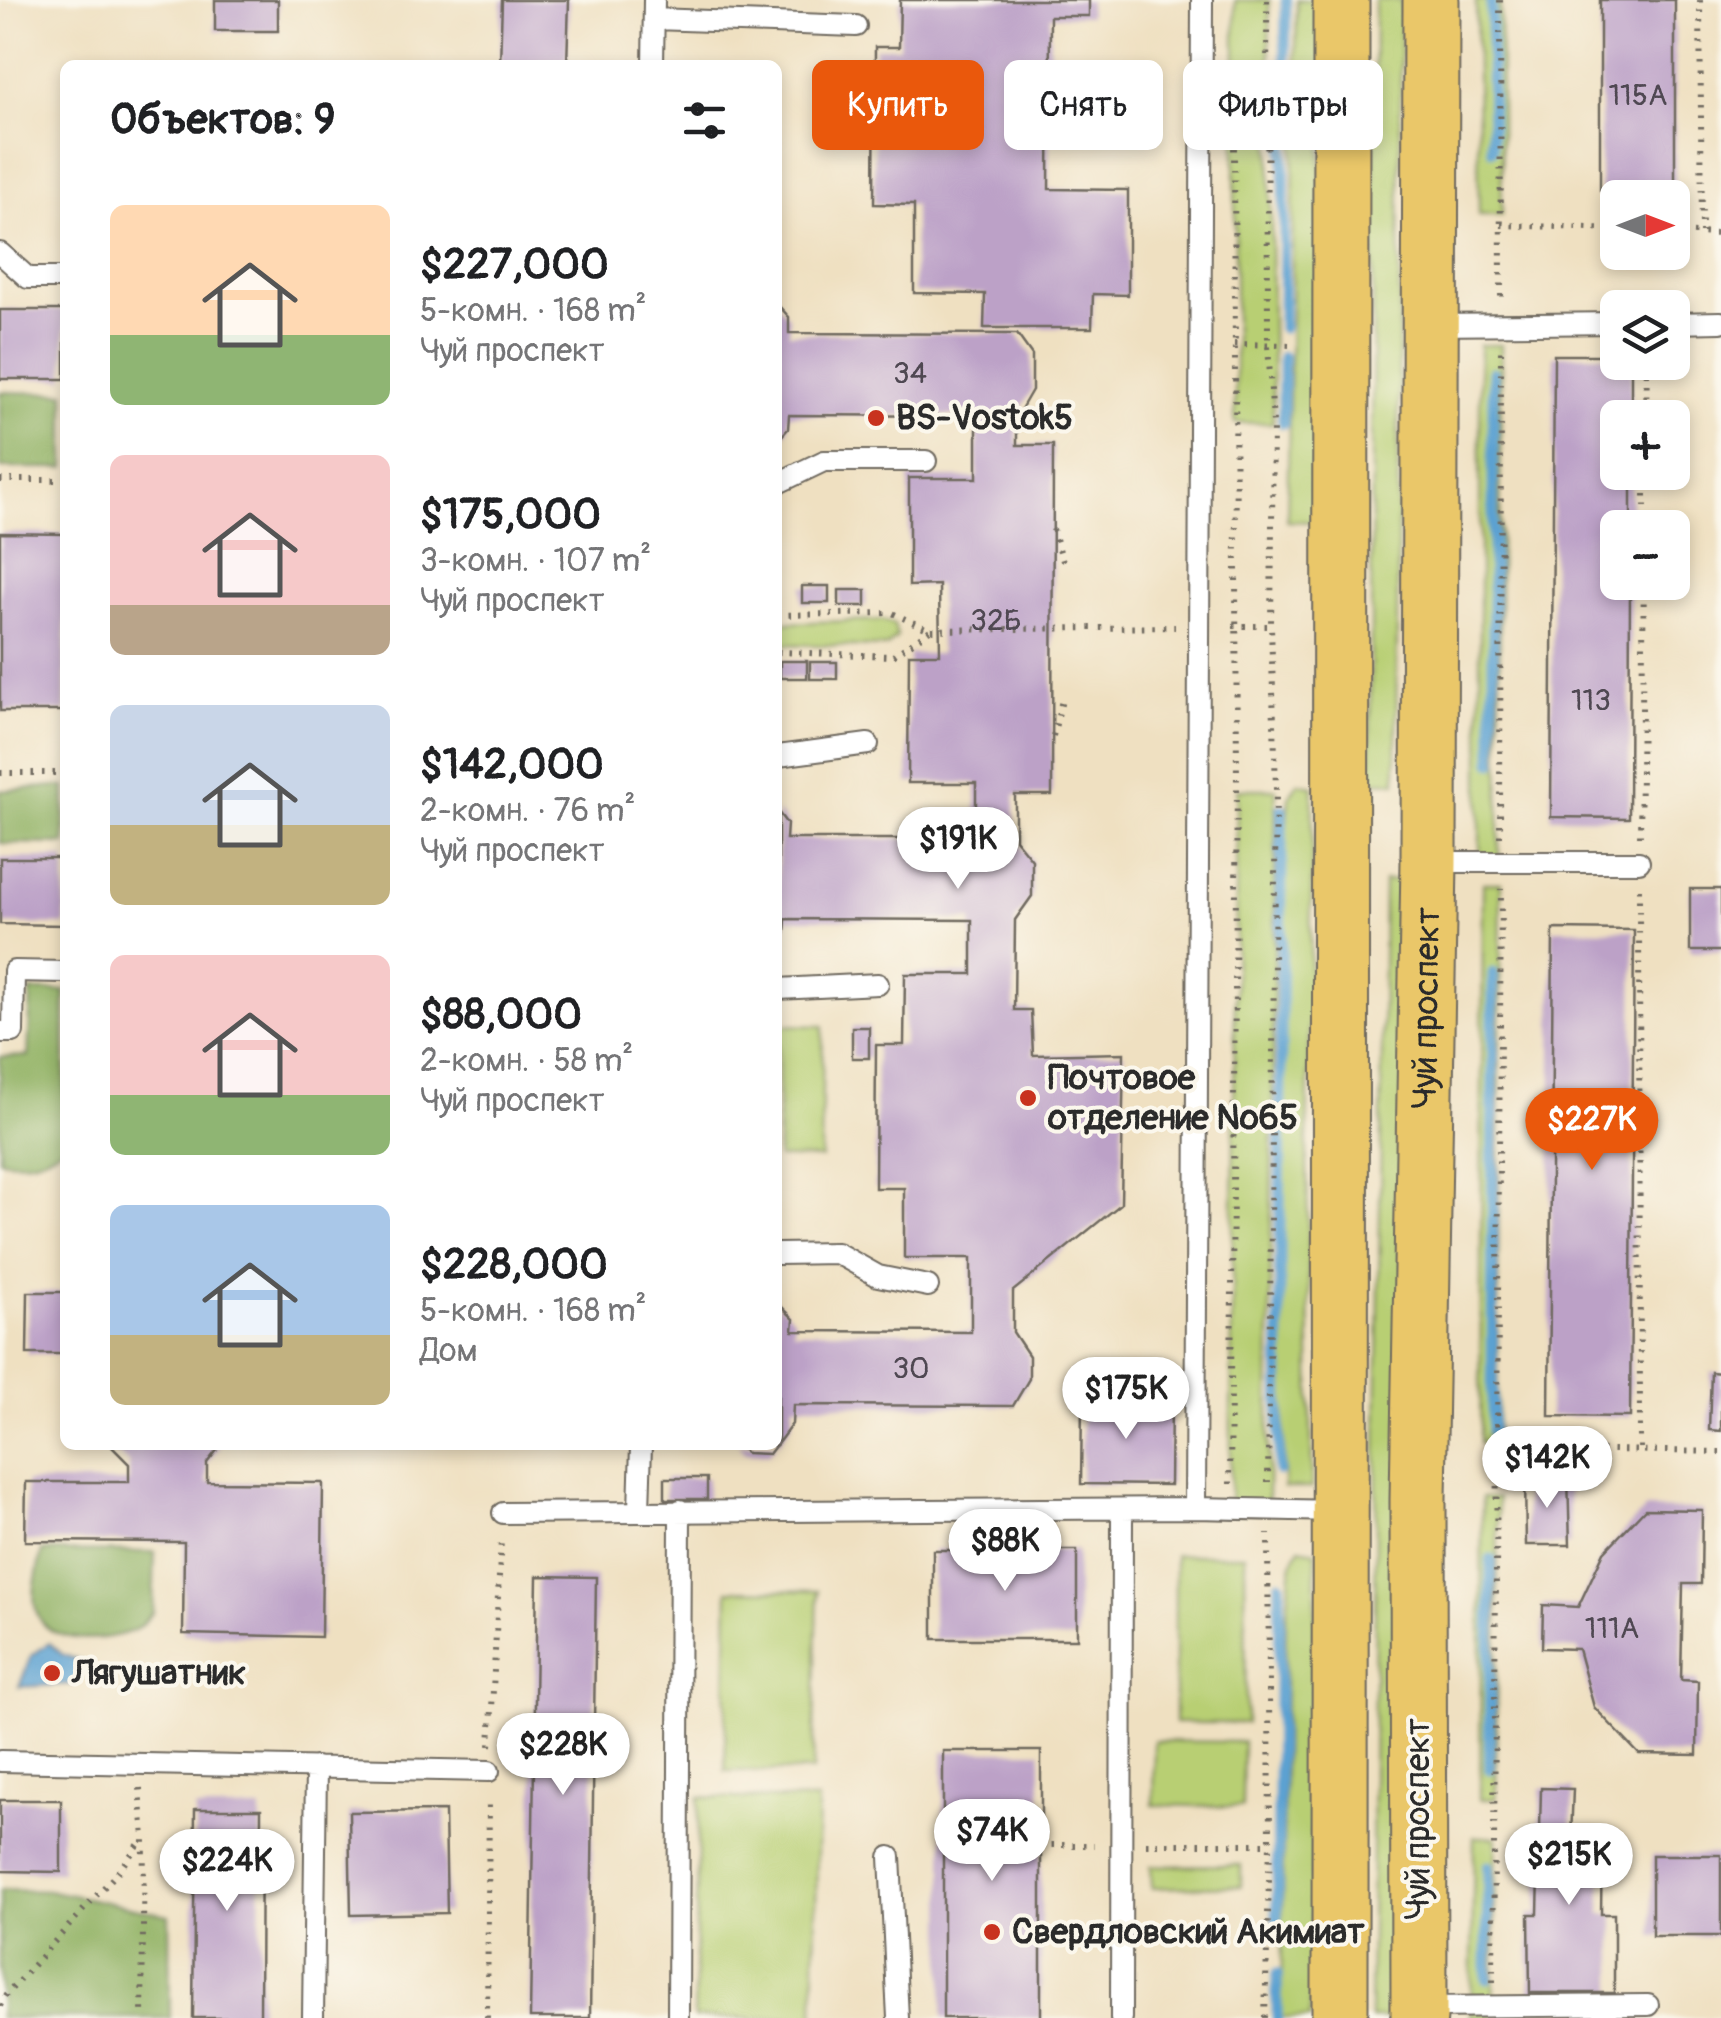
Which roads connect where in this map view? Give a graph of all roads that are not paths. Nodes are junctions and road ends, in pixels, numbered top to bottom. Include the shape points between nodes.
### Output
1 (1202, 0) edge
2 (1341, 0) edge
3 (1431, 0) edge
4 (654, 9) edge
5 (856, 26) dead end
6 (653, 60) edge
7 (0, 253) edge
8 (60, 278) edge
9 (1721, 322) edge
10 (1600, 323) edge
11 (1690, 323) edge
12 (1430, 325) junction
13 (926, 461) dead end
14 (782, 481) edge
15 (868, 744) dead end
16 (782, 755) edge
17 (1340, 830) junction
18 (1429, 846) junction
19 (1639, 862) road end
20 (60, 972) edge
21 (878, 984) dead end
22 (782, 988) edge
23 (0, 1032) edge
24 (782, 1254) edge
25 (928, 1286) dead end
26 (641, 1450) edge
27 (1122, 1508) junction
28 (1195, 1508) junction
29 (640, 1510) junction
30 (680, 1510) junction
31 (1340, 1511) junction
32 (503, 1513) dead end
33 (0, 1761) edge
34 (316, 1766) junction
35 (489, 1771) dead end
36 (890, 1857) dead end
37 (1648, 2006) dead end
38 (1418, 2012) edge
39 (313, 2018) edge
40 (678, 2018) edge
41 (898, 2018) edge
42 (1121, 2018) edge
43 (1340, 2018) edge

1 - 28 lane
2 - 17 main road
3 - 12 main road, Чуй проспект
4 - 5 lane
4 - 6 lane
7 - 8 lane via 28,278
9 - 11 lane
10 - 12 lane
12 - 18 main road, Чуй проспект
13 - 14 lane via 824,461
15 - 16 lane
17 - 18 main road
17 - 31 main road
18 - 19 lane via 1500,862
18 - 38 main road, Чуй проспект
20 - 23 lane via 14,971 12,1032
21 - 22 lane
24 - 25 lane via 836,1254 878,1276
26 - 29 lane
27 - 28 lane
27 - 30 lane
27 - 42 lane
28 - 31 lane
29 - 30 lane
29 - 32 lane
30 - 40 lane
31 - 43 main road
33 - 34 lane
34 - 35 lane
34 - 39 lane
36 - 41 lane
37 - 38 lane

